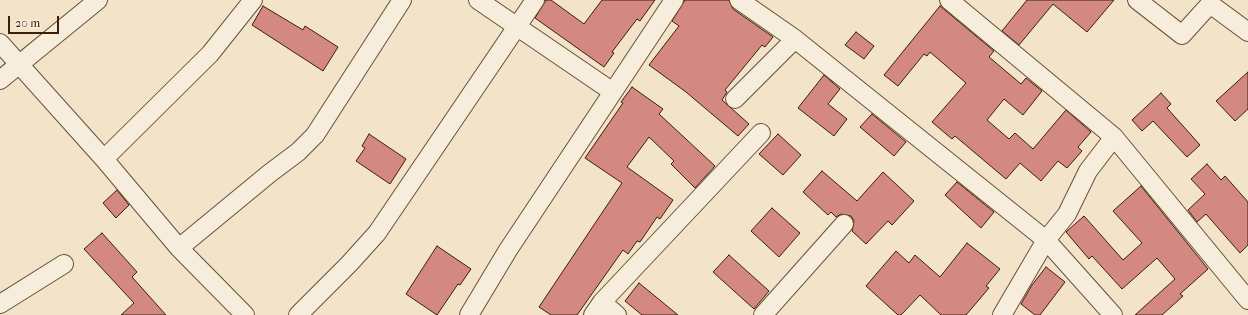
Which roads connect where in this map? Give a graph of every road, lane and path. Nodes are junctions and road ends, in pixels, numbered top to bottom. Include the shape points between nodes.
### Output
1 (98, 0) edge
2 (253, 0) edge
3 (402, 0) edge
4 (478, 0) edge
5 (535, 0) edge
6 (674, 0) edge
7 (739, 0) edge
8 (949, 0) edge
9 (1137, 0) edge
10 (1212, 2) edge
11 (516, 26) junction
12 (1248, 32) edge
13 (795, 39) junction
14 (0, 43) edge
15 (18, 65) junction
16 (0, 80) edge
17 (613, 92) junction
18 (735, 99) dead end
19 (761, 133) dead end
20 (1114, 137) junction
21 (104, 159) junction
22 (844, 224) dead end
23 (1046, 240) junction
24 (179, 248) junction
25 (64, 264) dead end
26 (1248, 300) edge
27 (0, 304) edge
28 (597, 308) edge
29 (245, 315) edge
30 (298, 315) edge
31 (469, 315) edge
32 (617, 315) edge
33 (763, 315) edge
34 (1002, 315) edge
35 (1113, 315) edge

1 - 15 street
2 - 21 street via 210,54
3 - 24 street via 315,135 298,152
4 - 11 street
5 - 11 street
6 - 17 street
7 - 13 street
8 - 20 street
9 - 10 street via 1182,34
10 - 12 street
11 - 17 street
11 - 30 street via 377,233
13 - 18 street
13 - 23 street
14 - 15 street
15 - 16 street
15 - 21 street
17 - 31 street via 508,250
19 - 28 street
20 - 23 street via 1088,171 1067,214
20 - 26 street
21 - 24 street
22 - 33 street
23 - 34 street
23 - 35 street
24 - 29 street
25 - 27 street
28 - 32 street

